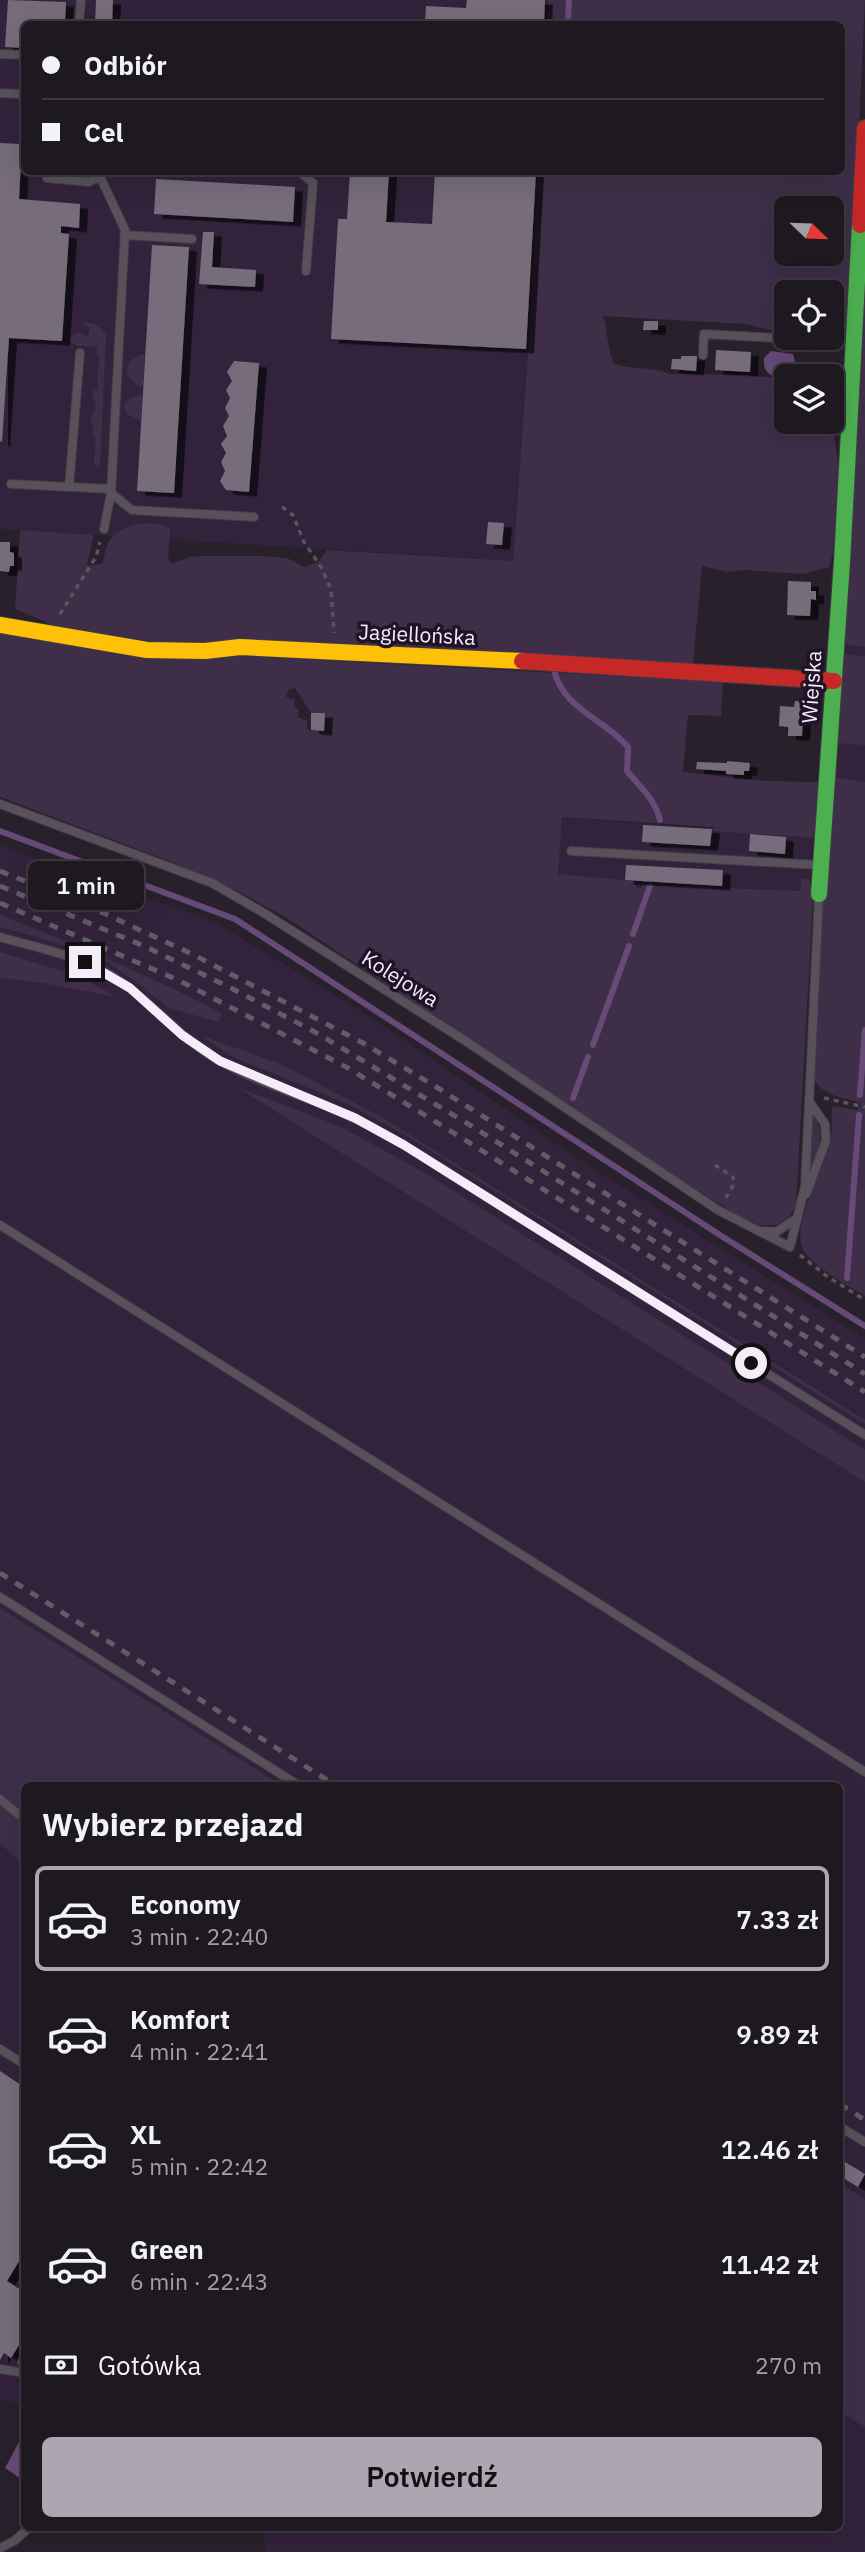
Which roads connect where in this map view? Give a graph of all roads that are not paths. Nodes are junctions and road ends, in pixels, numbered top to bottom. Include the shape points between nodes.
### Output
1 (81, 0) edge
2 (79, 21) edge
3 (0, 54) edge
4 (21, 55) edge
5 (0, 93) edge
6 (21, 94) edge
7 (865, 128) edge
8 (98, 175) edge
9 (99, 175) edge
10 (304, 175) edge
11 (47, 178) dead end
12 (124, 235) junction
13 (192, 239) dead end
14 (306, 271) dead end
15 (853, 342) junction
16 (80, 353) dead end
17 (703, 355) dead end
18 (10, 484) dead end
19 (69, 487) junction
20 (111, 491) junction
21 (254, 517) dead end
22 (104, 529) road end
23 (0, 625) edge
24 (834, 681) junction
25 (0, 804) edge
26 (571, 851) dead end
27 (821, 865) junction
28 (819, 894) joint
29 (0, 937) edge
30 (808, 1097) junction
31 (805, 1174) junction
32 (815, 1174) junction
33 (797, 1219) junction
34 (0, 1225) edge
35 (758, 1230) junction
36 (790, 1247) joint
37 (865, 1435) edge
38 (0, 1597) edge
39 (865, 1772) edge
40 (293, 1782) edge
41 (0, 1799) edge
42 (21, 1816) edge
43 (0, 2049) edge
44 (21, 2062) edge
45 (843, 2129) edge
46 (865, 2143) edge
47 (0, 2369) edge
48 (21, 2372) edge
49 (25, 2531) edge
50 (0, 2548) edge

1 - 2 lane
3 - 4 lane
5 - 6 lane
7 - 15 street, Wiejska
8 - 11 lane via 89,182
9 - 12 lane
10 - 14 lane via 313,183
12 - 13 lane
12 - 20 lane
15 - 17 lane via 704,334
15 - 24 street, Wiejska
16 - 19 lane
18 - 19 lane
19 - 20 lane
20 - 21 lane via 132,510
20 - 22 lane
23 - 24 street, Jagiellońska via 147,650 240,647
24 - 27 street, Wiejska
25 - 35 lane, Kolejowa via 222,889 464,1040 718,1209
26 - 27 lane
27 - 28 street, Wiejska
28 - 30 lane, Wiejska
29 - 37 lane via 101,969 207,1054 355,1118 404,1145
30 - 31 lane, Wiejska
30 - 32 lane via 825,1124 826,1141
31 - 32 lane
31 - 33 lane, Wiejska
32 - 33 lane
33 - 35 lane via 776,1232
33 - 36 lane, Wiejska
34 - 39 lane
35 - 36 lane, Kolejowa
38 - 40 lane
41 - 42 lane
43 - 44 lane
45 - 46 lane
47 - 48 lane
49 - 50 lane

